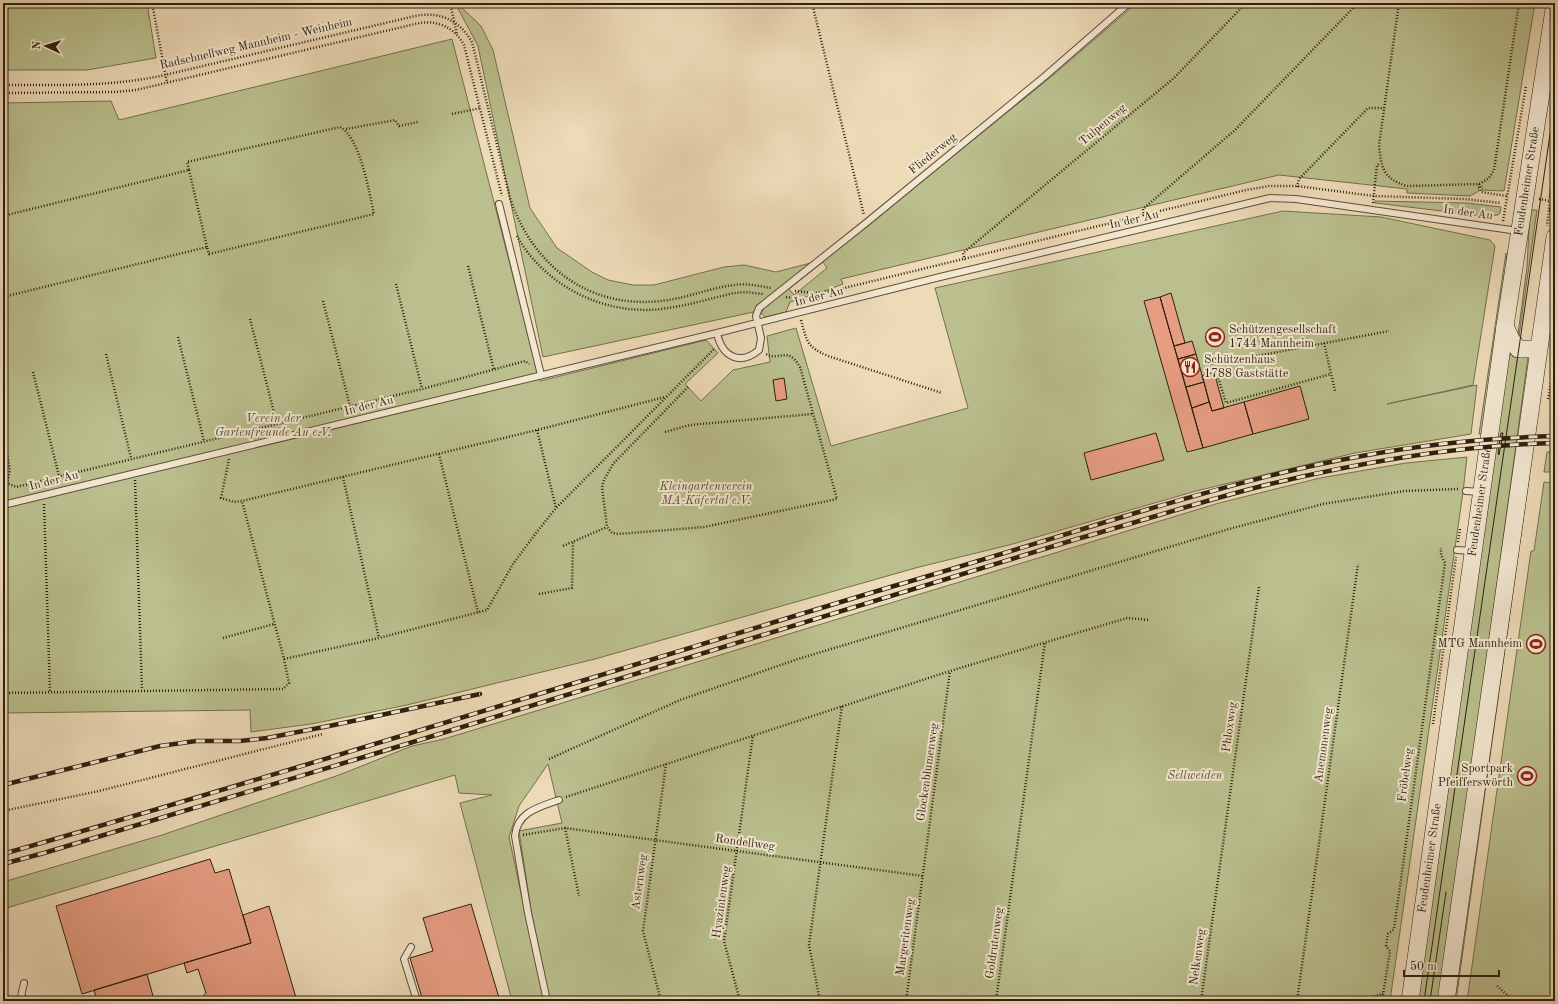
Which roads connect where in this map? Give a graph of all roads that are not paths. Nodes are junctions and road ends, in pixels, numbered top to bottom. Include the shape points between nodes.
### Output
1 (1129, 3) edge
2 (1555, 3) edge
3 (1550, 69) edge
4 (501, 204) road end
5 (1520, 232) junction
6 (1555, 236) edge
7 (757, 323) junction
8 (1505, 326) junction
9 (717, 334) junction
10 (1538, 349) junction
11 (541, 375) junction
12 (3, 505) edge
13 (559, 800) road end
14 (411, 947) dead end
15 (24, 983) dead end
16 (20, 1001) edge
17 (417, 1001) edge
18 (547, 1001) edge
19 (1410, 1001) edge
20 (1446, 1001) edge

1 - 7 lane, Fliederweg via 1044,77 759,308
2 - 3 main road, Feudenheimer Straße
3 - 5 main road, Feudenheimer Straße
4 - 11 lane
5 - 7 lane, In der Au via 1296,199 1270,198
5 - 8 main road, Feudenheimer Straße
6 - 10 main road
7 - 9 lane, In der Au
7 - 9 lane via 761,338 759,350 750,357 738,358 726,352
8 - 10 main road via 1518,350
8 - 19 main road, Feudenheimer Straße via 1473,492
9 - 11 lane, In der Au
10 - 20 main road
11 - 12 lane, In der Au
13 - 18 lane via 522,816 515,836
14 - 17 lane via 404,959
15 - 16 lane

